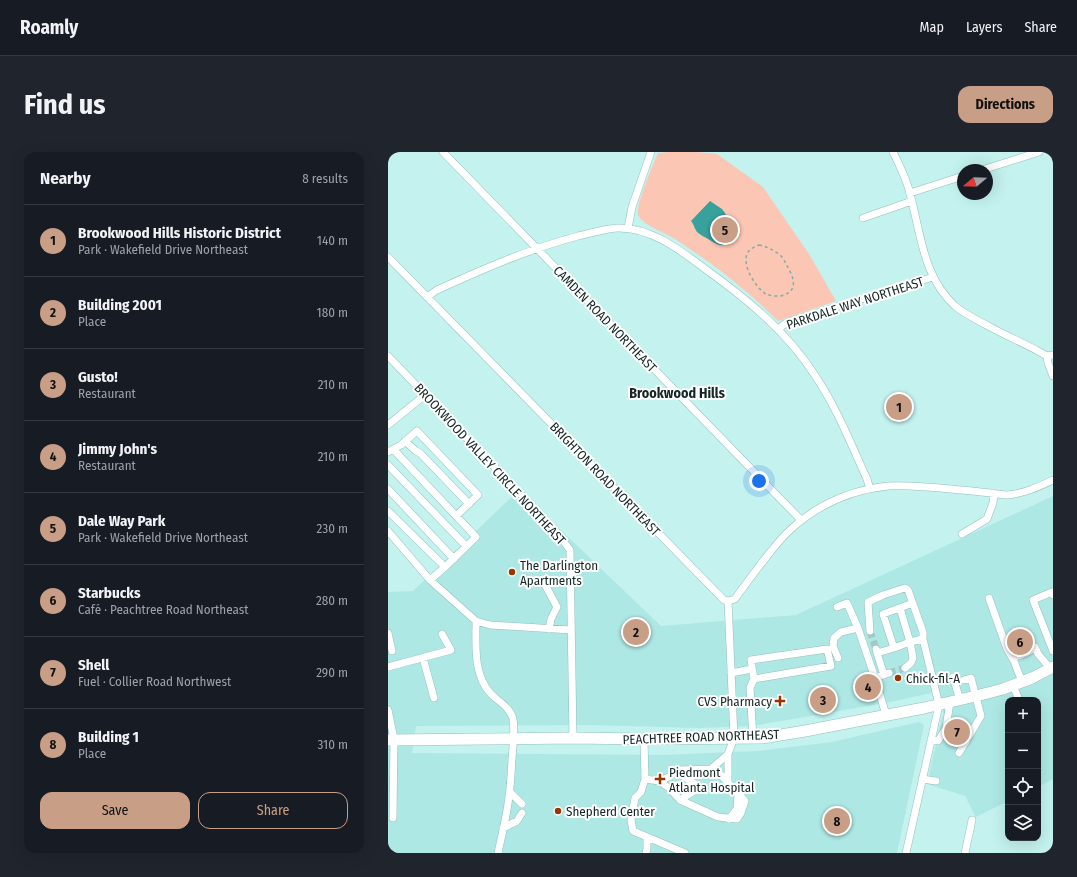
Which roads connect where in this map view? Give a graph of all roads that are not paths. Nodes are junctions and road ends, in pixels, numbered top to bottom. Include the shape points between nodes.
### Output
1 (443, 152) edge
2 (651, 152) edge
3 (893, 152) edge
4 (1039, 152) edge
5 (993, 167) edge
6 (957, 178) edge
7 (910, 193) junction
8 (912, 201) junction
9 (863, 218) dead end
10 (628, 228) junction
11 (536, 249) junction
12 (388, 257) edge
13 (933, 277) junction
14 (427, 297) junction
15 (778, 329) junction
16 (1050, 355) edge
17 (388, 356) edge
18 (1053, 376) edge
19 (425, 395) junction
20 (388, 425) edge
21 (405, 441) junction
22 (390, 450) edge
23 (388, 465) edge
24 (1053, 480) edge
25 (388, 489) edge
26 (870, 489) junction
27 (994, 493) junction
28 (469, 504) junction
29 (388, 511) edge
30 (456, 516) junction
31 (801, 520) junction
32 (388, 531) edge
33 (962, 534) dead end
34 (466, 546) junction
35 (454, 559) junction
36 (445, 567) junction
37 (542, 579) dead end
38 (430, 580) junction
39 (1053, 595) edge
40 (989, 598) dead end
41 (728, 601) junction
42 (913, 603) junction
43 (837, 607) dead end
44 (900, 608) junction
45 (476, 621) junction
46 (858, 628) junction
47 (549, 629) junction
48 (571, 630) junction
49 (870, 631) tunnel mouth
50 (388, 633) edge
51 (442, 634) dead end
52 (923, 639) junction
53 (910, 642) junction
54 (894, 648) junction
55 (392, 651) dead end
56 (1053, 651) edge
57 (1012, 657) junction
58 (423, 658) junction
59 (838, 658) dead end
60 (1052, 667) edge
61 (388, 668) edge
62 (905, 668) dead end
63 (752, 669) junction
64 (731, 673) junction
65 (953, 677) dead end
66 (875, 678) junction
67 (754, 679) junction
68 (964, 680) dead end
69 (1018, 683) junction
70 (976, 696) junction
71 (1019, 697) edge
72 (434, 698) dead end
73 (955, 701) junction
74 (939, 704) junction
75 (388, 710) edge
76 (886, 715) junction
77 (946, 728) junction
78 (573, 738) junction
79 (734, 738) junction
80 (753, 738) junction
81 (391, 739) edge
82 (514, 739) junction
83 (644, 739) junction
84 (931, 739) junction
85 (966, 742) junction
86 (958, 753) dead end
87 (728, 754) junction
88 (711, 769) junction
89 (678, 770) junction
90 (671, 776) junction
91 (645, 779) junction
92 (922, 779) junction
93 (659, 781) junction
94 (936, 781) dead end
95 (728, 783) junction
96 (669, 788) junction
97 (510, 792) junction
98 (680, 800) junction
99 (522, 804) dead end
100 (522, 813) dead end
101 (393, 818) dead end
102 (972, 820) dead end
103 (503, 828) junction
104 (651, 839) junction
105 (498, 853) edge
106 (646, 853) edge
107 (651, 853) edge
108 (685, 853) edge
109 (906, 853) edge
110 (965, 853) edge

1 - 11 street, CAMDEN ROAD NORTHEAST
2 - 10 street via 632,207
3 - 7 street
4 - 5 street
6 - 7 street
7 - 8 street
8 - 9 street
8 - 13 street
10 - 11 street via 603,230
10 - 15 street via 652,235 684,254 734,290
11 - 14 street via 473,274
11 - 31 street, CAMDEN ROAD NORTHEAST
12 - 14 street, BRIGHTON ROAD NORTHEAST
13 - 15 street, PARKDALE WAY NORTHEAST via 794,320
13 - 16 street via 947,297 965,313
14 - 41 street, BRIGHTON ROAD NORTHEAST via 724,600
15 - 26 street via 804,358 824,389
16 - 18 street via 1048,363
17 - 19 street, BROOKWOOD VALLEY CIRCLE NORTHEAST
19 - 20 street
19 - 48 street, BROOKWOOD VALLEY CIRCLE NORTHEAST via 570,550
21 - 22 street
21 - 28 street
21 - 28 street via 417,431 478,495
22 - 30 street
23 - 34 street
24 - 27 street via 1015,494
25 - 35 street
26 - 27 street via 909,486
26 - 31 street via 835,500
27 - 33 street via 988,519
28 - 30 street
29 - 36 street
30 - 34 street via 476,537
31 - 41 street via 778,543 735,599
32 - 38 street
34 - 35 street
35 - 36 street
36 - 38 street
37 - 47 street via 557,607
38 - 45 street
39 - 56 street via 1052,592 1033,600
40 - 57 street
41 - 64 street
42 - 44 street
42 - 49 street via 905,588 868,602
42 - 52 street
43 - 46 street via 847,602
44 - 53 street
44 - 54 street via 883,614
45 - 47 street via 490,625
45 - 82 street via 476,660 479,672 491,694 509,711
46 - 59 street via 841,632 834,638 833,646
46 - 66 street
47 - 48 street
48 - 78 street, BROOKWOOD VALLEY CIRCLE NORTHEAST
50 - 55 street
51 - 58 street via 451,650
52 - 53 street
52 - 74 street
53 - 54 street
53 - 62 street via 913,658
54 - 66 street via 876,651 887,674
57 - 60 street via 1020,657 1035,647 1038,654
57 - 69 street
58 - 61 street
58 - 72 street
60 - 69 highway, PEACHTREE ROAD NORTHEAST
63 - 64 street
63 - 67 street
63 - 67 street via 751,660 827,649 831,666
64 - 79 street
65 - 73 street
66 - 76 street
67 - 80 street via 750,688
68 - 70 street via 971,678
69 - 70 highway, PEACHTREE ROAD NORTHEAST
69 - 71 street
70 - 73 highway, PEACHTREE ROAD NORTHEAST
70 - 85 street via 981,716
73 - 74 highway, PEACHTREE ROAD NORTHEAST
73 - 77 street
74 - 76 highway, PEACHTREE ROAD NORTHEAST
74 - 84 street
75 - 81 street
76 - 80 highway, PEACHTREE ROAD NORTHEAST via 805,732
77 - 84 street via 938,741
77 - 85 street
78 - 82 highway, PEACHTREE ROAD NORTHEAST
78 - 83 highway, PEACHTREE ROAD NORTHEAST
79 - 80 highway, PEACHTREE ROAD NORTHEAST
79 - 83 highway, PEACHTREE ROAD NORTHEAST
79 - 87 street
81 - 82 highway, PEACHTREE ROAD NORTHEAST
81 - 101 street
82 - 97 street
83 - 91 street
84 - 92 street
85 - 86 street
87 - 88 street
87 - 95 street
88 - 89 street
88 - 95 street
89 - 90 street
89 - 98 street via 684,777 703,787
90 - 93 street
90 - 96 street
91 - 93 street
91 - 104 street via 641,792 635,798 630,820 633,831
92 - 94 street
92 - 109 street
93 - 96 street
95 - 98 street via 744,801 737,819 718,817
96 - 98 street
97 - 99 street
97 - 103 street
100 - 103 street via 517,821
102 - 110 street
103 - 105 street
104 - 106 street
104 - 107 street
104 - 108 street

